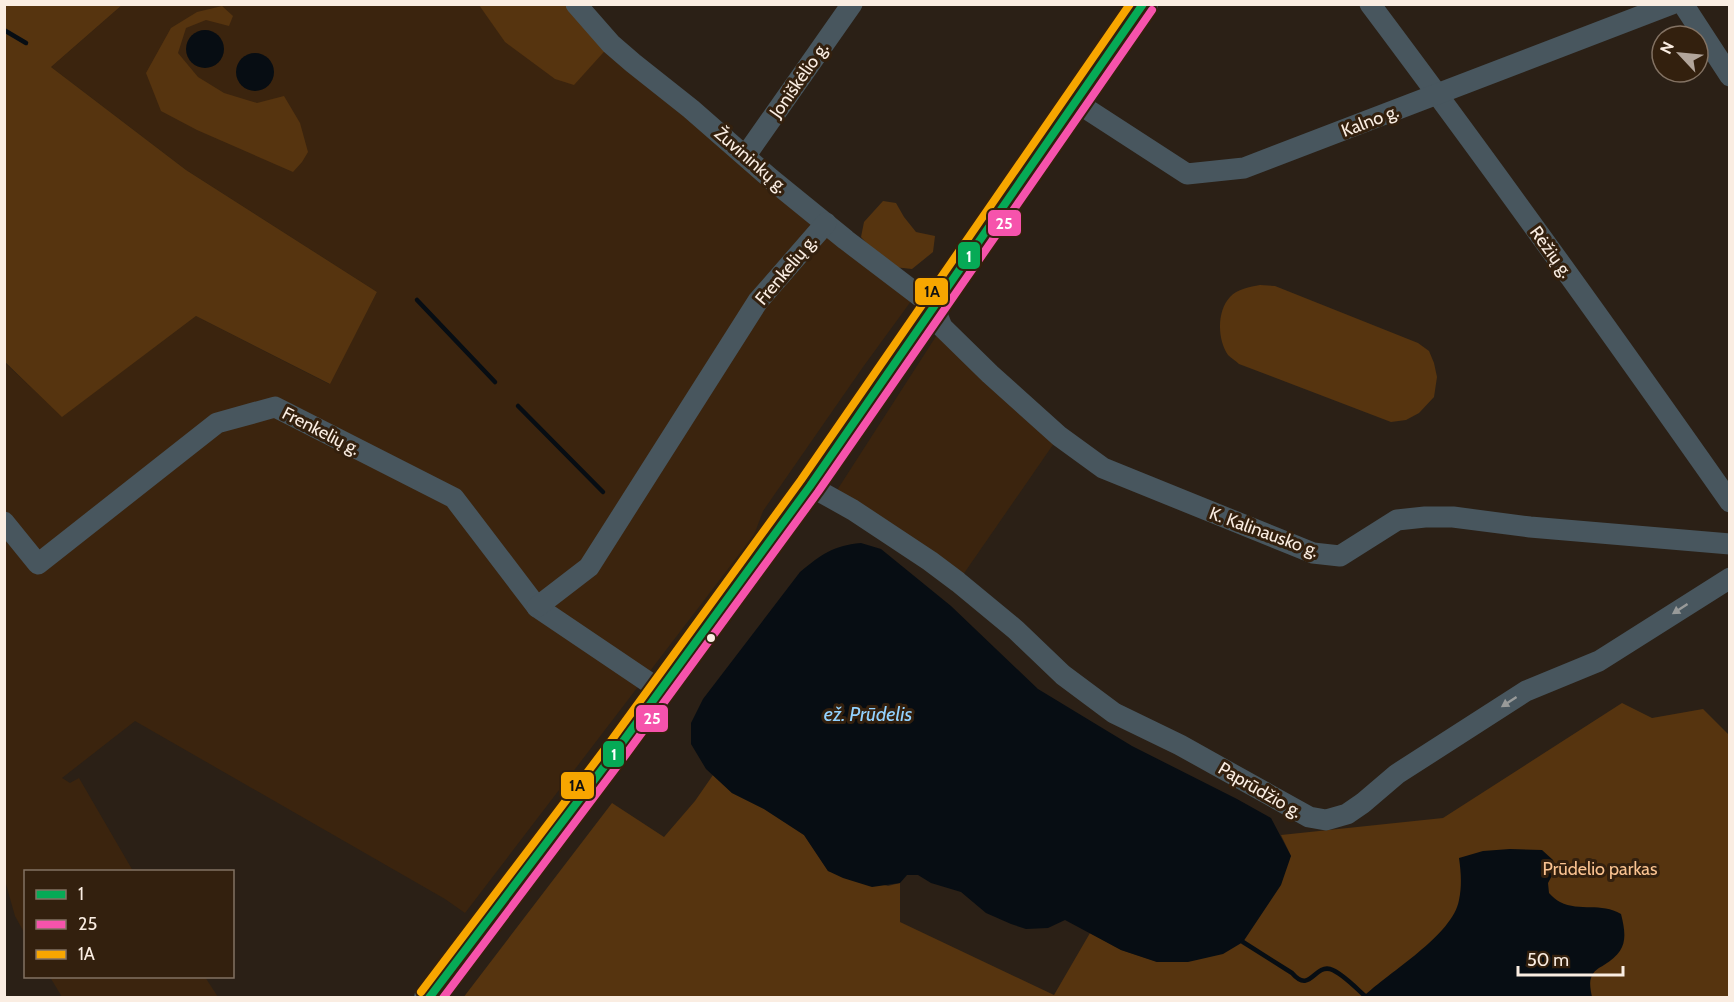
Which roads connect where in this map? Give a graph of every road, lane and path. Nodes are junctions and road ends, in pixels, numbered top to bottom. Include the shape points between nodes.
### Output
1 (576, 4) edge
2 (852, 4) edge
3 (1143, 4) edge
4 (1370, 4) edge
5 (1672, 4) edge
6 (1683, 4) edge
7 (1730, 76) edge
8 (1438, 95) junction
9 (1076, 102) junction
10 (746, 155) junction
11 (826, 223) junction
12 (934, 307) junction
13 (810, 486) junction
14 (1730, 502) edge
15 (4, 522) edge
16 (1730, 544) edge
17 (1730, 578) edge
18 (537, 607) junction
19 (660, 690) junction
20 (429, 998) edge

1 - 10 street, Žuvininkų g. via 611,44
2 - 10 street, Joniškėlio g.
3 - 9 highway
4 - 8 street, Rėžių g.
5 - 8 street, Kalno g.
6 - 7 street
8 - 9 street, Kalno g. via 1244,168 1187,174
8 - 14 street, Rėžių g.
9 - 12 highway
10 - 11 street, Žuvininkų g.
11 - 12 street, Žuvininkų g.
11 - 18 street, Frenkelių g. via 758,301 589,567
12 - 13 highway
12 - 16 street, K. Kalinausko g. via 942,327 990,374 1103,468 1313,552 1340,556 1397,520 1425,517
17 -> 13 street, Paprūdžio g. via 1599,661 1526,691 1397,774 1347,814 1326,820 1309,818 1180,744 1114,713 1063,675 1016,630 930,561
13 - 19 highway
15 - 18 street, Frenkelių g. via 38,564 217,423 274,407 454,498
18 - 19 street, Frenkelių g.
19 - 20 highway

